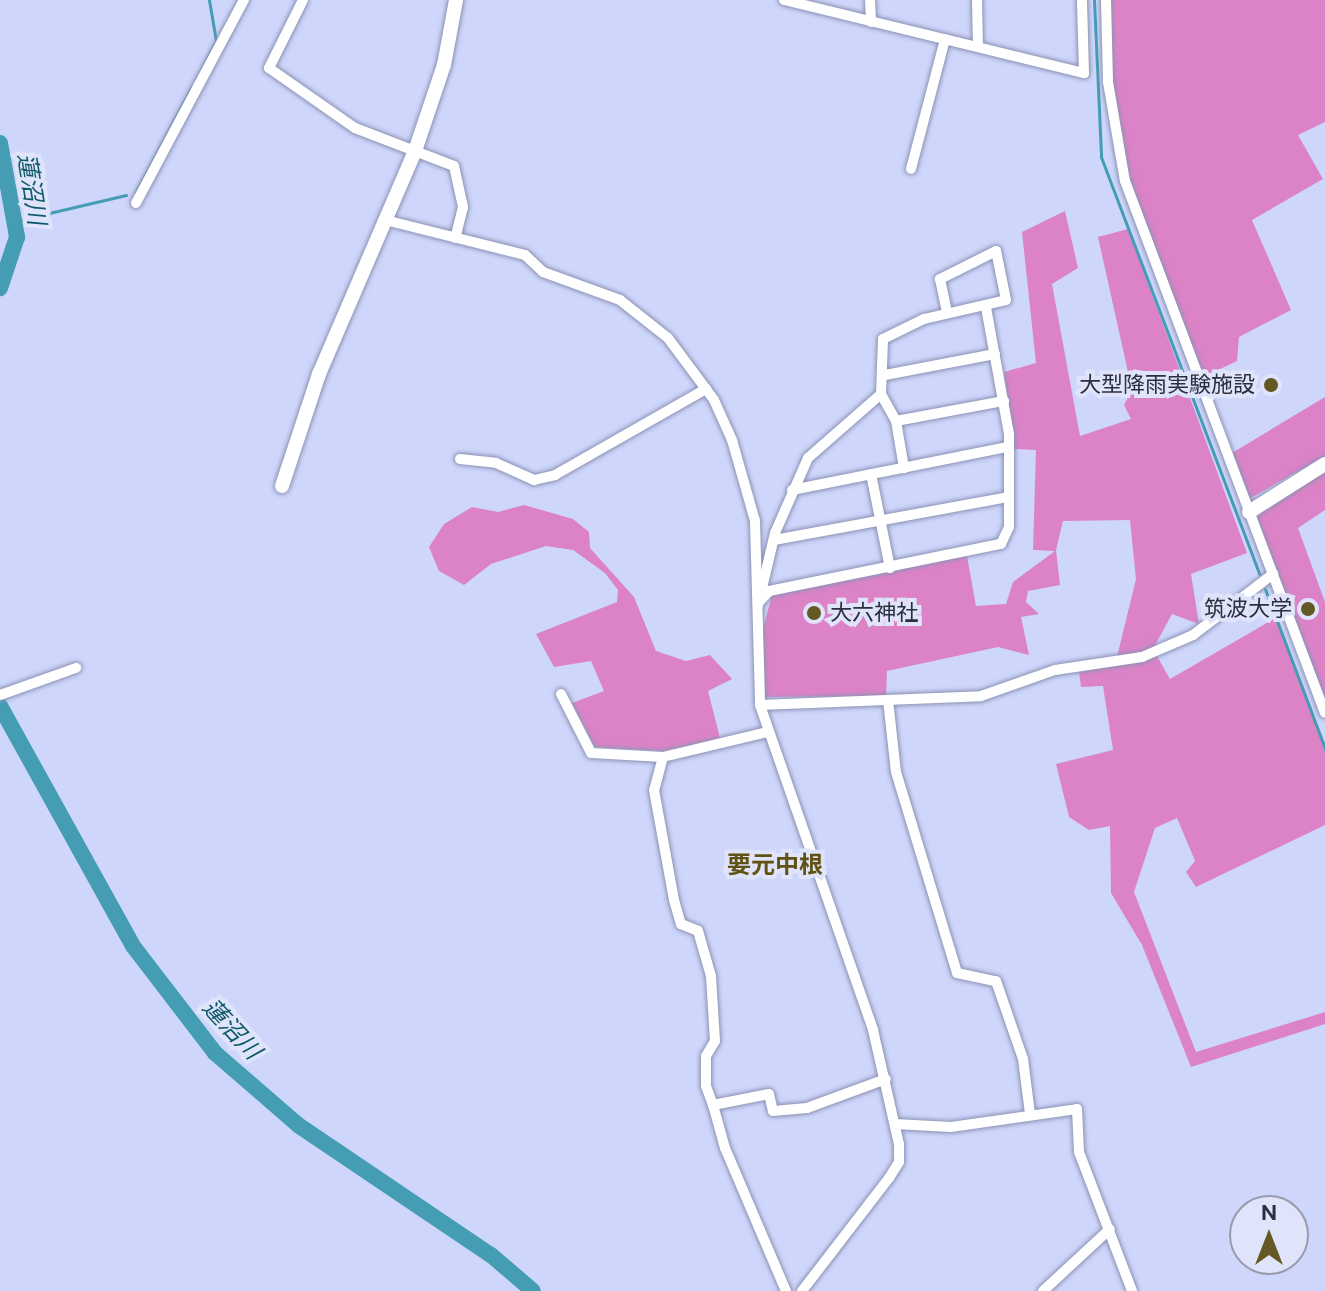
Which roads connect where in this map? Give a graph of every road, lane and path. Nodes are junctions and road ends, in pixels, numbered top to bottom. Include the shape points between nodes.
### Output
1 (244, 0) edge
2 (303, 0) edge
3 (456, 0) edge
4 (784, 0) edge
5 (870, 0) edge
6 (977, 0) edge
7 (1082, 0) edge
8 (1106, 0) edge
9 (871, 22) junction
10 (945, 39) junction
11 (978, 46) junction
12 (415, 151) junction
13 (911, 169) dead end
14 (136, 203) dead end
15 (385, 220) junction
16 (455, 238) junction
17 (986, 307) junction
18 (947, 313) junction
19 (995, 354) junction
20 (885, 375) junction
21 (706, 389) junction
22 (881, 394) junction
23 (1004, 401) junction
24 (896, 421) junction
25 (1008, 447) junction
26 (460, 459) dead end
27 (1325, 464) edge
28 (904, 468) junction
29 (871, 474) junction
30 (282, 486) dead end
31 (792, 490) junction
32 (1009, 497) junction
33 (1249, 512) junction
34 (881, 521) junction
35 (774, 540) junction
36 (890, 568) junction
37 (1273, 574) junction
38 (758, 605) junction
39 (76, 668) dead end
40 (2, 694) edge
41 (561, 694) dead end
42 (888, 700) junction
43 (760, 705) junction
44 (1325, 713) edge
45 (767, 732) junction
46 (663, 757) junction
47 (886, 1079) junction
48 (713, 1105) junction
49 (1030, 1114) junction
50 (895, 1124) junction
51 (1110, 1229) junction
52 (786, 1291) edge
53 (802, 1291) edge
54 (1043, 1291) edge
55 (1132, 1291) edge

1 - 14 street
2 - 12 street via 269,68 333,116
3 - 12 street via 444,65
4 - 9 street
5 - 9 street
6 - 11 street
7 - 11 street via 1084,73
8 - 33 street via 1108,82 1125,181
9 - 10 street
10 - 11 street
10 - 13 street
12 - 15 street
12 - 16 street via 460,171 463,207
15 - 16 street
15 - 30 street via 319,374
16 - 21 street via 525,255 543,272 620,300 668,338
17 - 18 street
17 - 18 street via 1006,300 996,251 940,279
17 - 19 street
18 - 20 street via 883,339
19 - 20 street
19 - 23 street
20 - 22 street
21 - 26 street via 555,475 534,480 496,463
21 - 38 street via 732,440 750,494
22 - 24 street
22 - 31 street via 824,440
23 - 24 street
23 - 25 street
24 - 28 street
25 - 28 street
25 - 32 street
27 - 33 street
28 - 29 street
29 - 31 street
29 - 34 street
31 - 35 street
32 - 34 street
32 - 36 street via 1001,544
33 - 37 street
34 - 35 street
34 - 36 street
35 - 38 street
36 - 38 street via 769,591
37 - 42 street via 1193,635 1142,657 1055,670 981,696
37 - 44 street
38 - 43 street
39 - 40 street
41 - 46 street via 591,753
42 - 43 street
42 - 49 street via 896,772 957,973 996,981 1020,1044
43 - 45 street
45 - 46 street
45 - 47 street
46 - 48 street via 654,790 674,900 681,924 698,931 711,976 715,1041 706,1056 706,1086
47 - 48 street via 840,1091 807,1108 773,1111 769,1094
47 - 50 street
48 - 52 street via 725,1148
49 - 50 street via 951,1127
49 - 51 street via 1077,1109 1079,1152
50 - 53 street via 899,1162
51 - 54 street
51 - 55 street

